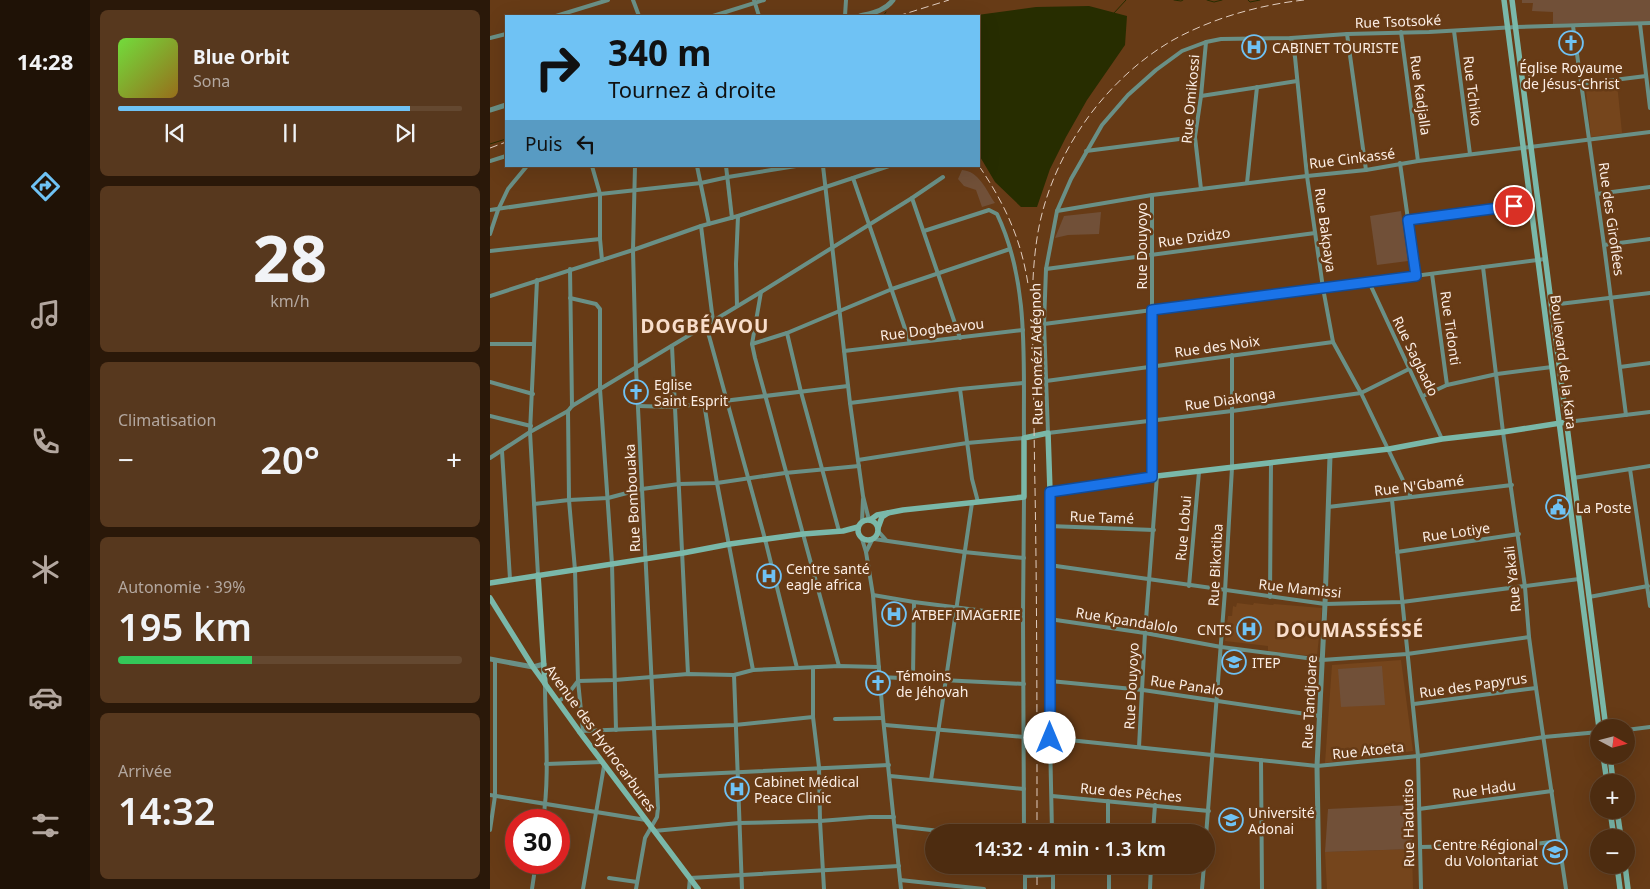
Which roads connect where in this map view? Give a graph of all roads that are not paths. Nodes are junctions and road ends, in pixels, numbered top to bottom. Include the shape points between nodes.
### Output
1 (608, 0) edge
2 (633, 0) edge
3 (764, 0) edge
4 (846, 0) edge
5 (893, 0) edge
6 (1504, 0) edge
7 (1512, 0) edge
8 (755, 2) edge
9 (559, 15) edge
10 (639, 15) edge
11 (716, 15) edge
12 (759, 15) edge
13 (845, 15) edge
14 (863, 15) edge
15 (1650, 23) edge
16 (1640, 24) junction
17 (1573, 26) junction
18 (1512, 27) junction
19 (1454, 31) junction
20 (1401, 32) junction
21 (505, 34) edge
22 (1347, 34) junction
23 (490, 38) edge
24 (1291, 38) junction
25 (1206, 42) junction
26 (1156, 70) joint
27 (1646, 76) junction
28 (1297, 81) junction
29 (1582, 84) junction
30 (1257, 87) junction
31 (1201, 96) junction
32 (505, 105) edge
33 (1650, 108) edge
34 (490, 110) edge
35 (1650, 132) edge
36 (1195, 137) junction
37 (1590, 140) junction
38 (1530, 147) junction
39 (1086, 151) junction
40 (1470, 154) junction
41 (505, 156) edge
42 (1418, 160) junction
43 (490, 161) edge
44 (1400, 164) junction
45 (526, 167) edge
46 (592, 167) edge
47 (635, 167) edge
48 (697, 167) edge
49 (726, 167) edge
50 (782, 167) edge
51 (823, 167) edge
52 (886, 167) edge
53 (769, 168) edge
54 (1366, 170) junction
55 (1307, 176) junction
56 (728, 177) junction
57 (943, 177) dead end
58 (853, 178) junction
59 (701, 183) junction
60 (1247, 183) junction
61 (825, 187) junction
62 (1650, 187) edge
63 (1201, 189) junction
64 (634, 190) junction
65 (600, 194) junction
66 (1597, 194) junction
67 (1152, 195) junction
68 (912, 198) junction
69 (1531, 204) junction
70 (490, 210) edge
71 (498, 210) junction
72 (1057, 211) junction
73 (738, 216) junction
74 (732, 218) junction
75 (1408, 220) junction
76 (709, 224) junction
77 (869, 224) junction
78 (701, 226) junction
79 (924, 231) junction
80 (1315, 233) junction
81 (490, 234) edge
82 (1650, 239) edge
83 (600, 240) junction
84 (1604, 245) junction
85 (833, 246) junction
86 (1010, 249) junction
87 (633, 250) junction
88 (490, 251) edge
89 (1151, 254) junction
90 (1545, 259) junction
91 (602, 260) junction
92 (1538, 260) junction
93 (1484, 267) junction
94 (570, 269) junction
95 (1046, 269) junction
96 (939, 274) junction
97 (1432, 274) junction
98 (1416, 276) junction
99 (537, 280) junction
100 (1369, 282) junction
101 (1323, 288) junction
102 (892, 289) junction
103 (761, 292) junction
104 (1650, 293) edge
105 (490, 296) edge
106 (570, 298) junction
107 (1611, 298) junction
108 (1552, 304) junction
109 (737, 306) junction
110 (840, 310) junction
111 (1152, 310) junction
112 (713, 321) junction
113 (1044, 324) junction
114 (706, 325) junction
115 (1023, 330) junction
116 (787, 333) junction
117 (960, 338) junction
118 (1333, 342) junction
119 (910, 343) junction
120 (490, 344) edge
121 (534, 344) junction
122 (752, 344) junction
123 (672, 346) junction
124 (844, 351) junction
125 (1232, 355) junction
126 (1650, 363) edge
127 (1152, 366) junction
128 (1552, 366) junction
129 (1620, 367) junction
130 (636, 368) junction
131 (1409, 369) junction
132 (1497, 374) junction
133 (1046, 381) junction
134 (490, 382) edge
135 (1023, 383) junction
136 (1447, 385) junction
137 (848, 386) junction
138 (600, 388) junction
139 (960, 389) junction
140 (800, 392) junction
141 (1360, 393) junction
142 (533, 394) junction
143 (766, 396) junction
144 (1423, 396) junction
145 (728, 401) junction
146 (704, 404) junction
147 (850, 404) junction
148 (572, 406) junction
149 (638, 406) junction
150 (674, 407) junction
151 (568, 411) junction
152 (1232, 411) junction
153 (1650, 412) edge
154 (1626, 415) junction
155 (490, 416) edge
156 (1153, 420) junction
157 (1567, 422) junction
158 (1559, 423) junction
159 (531, 426) junction
160 (530, 432) junction
161 (1048, 432) junction
162 (1504, 432) junction
163 (1024, 438) junction
164 (1442, 439) junction
165 (967, 443) junction
166 (1389, 449) junction
167 (502, 451) junction
168 (1330, 456) junction
169 (490, 458) edge
170 (859, 463) junction
171 (1271, 464) junction
172 (1650, 466) edge
173 (1232, 468) junction
174 (822, 469) junction
175 (1630, 469) junction
176 (1199, 472) junction
177 (785, 473) junction
178 (1154, 477) junction
179 (1575, 477) junction
180 (748, 478) junction
181 (717, 483) junction
182 (679, 484) junction
183 (1512, 485) junction
184 (642, 489) junction
185 (1050, 492) junction
186 (863, 496) junction
187 (1024, 497) junction
188 (1412, 497) junction
189 (608, 498) junction
190 (569, 500) junction
191 (1392, 500) junction
192 (975, 502) junction
193 (534, 504) junction
194 (1328, 507) junction
195 (888, 513) junction
196 (869, 520) junction
197 (860, 524) junction
198 (1049, 526) junction
199 (878, 530) junction
200 (1154, 530) junction
201 (841, 531) junction
202 (803, 534) junction
203 (1518, 534) junction
204 (860, 537) junction
205 (765, 539) junction
206 (873, 539) junction
207 (888, 542) junction
208 (730, 544) junction
209 (866, 552) junction
210 (964, 552) junction
211 (1397, 552) junction
212 (683, 553) junction
213 (646, 558) junction
214 (1024, 558) junction
215 (612, 564) junction
216 (1049, 566) junction
217 (575, 570) junction
218 (538, 575) junction
219 (1577, 579) junction
220 (510, 580) junction
221 (1149, 580) junction
222 (490, 583) edge
223 (1189, 586) junction
224 (1649, 586) edge
225 (1526, 587) junction
226 (1225, 591) junction
227 (872, 595) junction
228 (1590, 596) junction
229 (1270, 597) junction
230 (490, 598) edge
231 (914, 602) junction
232 (1402, 602) junction
233 (1325, 604) junction
234 (1650, 606) edge
235 (956, 608) junction
236 (1023, 616) junction
237 (1049, 619) junction
238 (1145, 633) junction
239 (1530, 637) junction
240 (1221, 647) junction
241 (1408, 654) junction
242 (492, 659) edge
243 (1322, 660) junction
244 (544, 664) junction
245 (839, 666) junction
246 (533, 667) junction
247 (879, 667) junction
248 (797, 668) junction
249 (813, 668) junction
250 (753, 670) junction
251 (688, 674) junction
252 (734, 675) junction
253 (652, 676) junction
254 (880, 677) junction
255 (913, 678) junction
256 (615, 680) junction
257 (578, 681) junction
258 (945, 681) junction
259 (1050, 681) junction
260 (545, 684) junction
261 (1024, 684) junction
262 (1536, 688) junction
263 (1143, 690) junction
264 (1217, 701) junction
265 (558, 702) junction
266 (1414, 704) junction
267 (1320, 716) junction
268 (813, 717) junction
269 (883, 718) junction
270 (835, 719) dead end
271 (1595, 719) edge
272 (1605, 719) edge
273 (884, 725) junction
274 (735, 726) junction
275 (1650, 727) edge
276 (654, 728) junction
277 (1635, 729) edge
278 (616, 730) junction
279 (581, 731) junction
280 (938, 731) junction
281 (1590, 732) edge
282 (1024, 737) junction
283 (1544, 737) junction
284 (1050, 738) junction
285 (1139, 747) junction
286 (1213, 755) junction
287 (1418, 756) junction
288 (1261, 760) junction
289 (546, 764) junction
290 (603, 764) junction
291 (889, 765) junction
292 (1317, 766) junction
293 (819, 767) junction
294 (737, 773) junction
295 (658, 776) junction
296 (890, 776) junction
297 (931, 780) junction
298 (1024, 789) junction
299 (1552, 791) junction
300 (490, 795) edge
301 (496, 796) junction
302 (1052, 796) junction
303 (1108, 801) junction
304 (545, 804) junction
305 (1154, 805) junction
306 (544, 809) edge
307 (1419, 809) junction
308 (1209, 811) junction
309 (596, 812) junction
310 (894, 817) junction
311 (646, 820) junction
312 (820, 821) junction
313 (739, 823) junction
314 (1024, 824) edge
315 (1052, 824) edge
316 (1108, 824) edge
317 (1153, 824) edge
318 (1207, 824) edge
319 (895, 826) junction
320 (653, 829) junction
321 (925, 829) edge
322 (490, 830) edge
323 (1560, 841) junction
324 (1420, 847) junction
325 (899, 866) junction
326 (822, 869) junction
327 (534, 874) edge
328 (742, 874) junction
329 (1109, 874) edge
330 (1151, 874) edge
331 (1203, 874) edge
332 (1618, 874) edge
333 (1626, 874) edge
334 (1025, 876) joint
335 (1053, 876) joint
336 (609, 878) dead end
337 (690, 878) junction
338 (900, 880) junction
339 (636, 882) junction
340 (532, 889) edge
341 (583, 889) edge
342 (636, 889) edge
343 (689, 889) edge
344 (698, 889) edge
345 (742, 889) edge
346 (824, 889) edge
347 (901, 889) edge
348 (984, 889) edge
349 (1025, 889) edge
350 (1053, 889) edge
351 (1109, 889) edge
352 (1150, 889) edge
353 (1202, 889) edge
354 (1262, 889) edge
355 (1319, 889) edge
356 (1421, 889) edge
357 (1566, 889) edge
358 (1620, 889) edge
359 (1628, 889) edge

1 - 9 street
2 - 10 street
3 - 8 street
4 - 13 street
5 - 14 street via 883,9
6 - 18 main road, Boulevard de la Kara
7 - 18 main road, Boulevard de la Kara
8 - 11 street
8 - 12 street
15 - 16 street, Rue Tsotsoké
16 - 17 street, Rue Tsotsoké
16 - 27 street
17 - 18 street, Rue Tsotsoké
17 - 29 street, Rue des Giroflées
18 - 19 street, Rue Tsotsoké
18 - 38 main road, Boulevard de la Kara
19 - 20 street, Rue Tsotsoké
19 - 40 street, Rue Tchiko
20 - 22 street, Rue Tsotsoké
20 - 42 street, Rue Kadjalla
21 - 23 street
22 - 24 street, Rue Tsotsoké
22 - 54 street
24 - 25 street, Rue Tsotsoké
24 - 28 street, Rue Bakpaya
25 - 26 street, Rue Tsotsoké via 1182,51
25 - 31 street, Rue Omikossi
26 - 39 street, Rue Homézi Adégnoh via 1102,125
27 - 29 street
27 - 33 street
28 - 30 street
28 - 55 street, Rue Bakpaya
29 - 37 street, Rue des Giroflées
30 - 31 street
30 - 60 street
31 - 36 street, Rue Omikossi
32 - 34 street
35 - 37 street, Rue Cinkassé
36 - 39 street
36 - 63 street, Rue Omikossi
37 - 38 street, Rue Cinkassé
37 - 66 street, Rue des Giroflées
38 - 40 street, Rue Cinkassé
38 - 69 main road, Boulevard de la Kara
38 - 90 main road, Boulevard de la Kara
39 - 72 street, Rue Homézi Adégnoh
40 - 42 street, Rue Cinkassé
41 - 43 street
42 - 44 street, Rue Cinkassé
44 - 54 street, Rue Cinkassé
44 - 75 street
45 - 71 street via 508,189
46 - 65 street
47 - 64 street, Rue Bombouaka
48 - 59 street
49 - 56 street
50 - 53 street
51 - 61 street
52 - 58 street
53 - 56 street
54 - 55 street, Rue Cinkassé
55 - 60 street, Rue Cinkassé
55 - 80 street, Rue Bakpaya
56 - 59 street
56 - 74 street
57 - 68 street
58 - 61 street
58 - 77 street
59 - 64 street
59 - 76 street
60 - 63 street, Rue Cinkassé
61 - 73 street
61 - 85 street
62 - 66 street
63 - 67 street, Rue Cinkassé
64 - 65 street
64 - 87 street, Rue Bombouaka
65 - 71 street
65 - 83 street
66 - 84 street, Rue des Giroflées
67 - 72 street, Rue Cinkassé
67 - 89 street, Rue Douyoyo
68 - 77 street
68 - 79 street
69 - 75 street
69 - 92 main road, Boulevard de la Kara
70 - 71 street
71 - 81 street
72 - 95 street, Rue Homézi Adégnoh
73 - 74 street
73 - 109 street
74 - 76 street
75 - 98 street
76 - 78 street
77 - 85 street
77 - 102 street
78 - 87 street
78 - 112 street
79 - 86 street via 990,210 997,214
79 - 96 street
80 - 89 street, Rue Dzidzo
80 - 101 street, Rue Bakpaya
82 - 84 street
83 - 88 street
83 - 91 street
84 - 107 street, Rue des Giroflées
85 - 103 street
85 - 110 street
86 - 96 street
86 - 115 street
87 - 91 street
87 - 130 street, Rue Bombouaka
89 - 95 street, Rue Dzidzo
89 - 111 street, Rue Douyoyo
90 - 92 street
90 - 108 main road, Boulevard de la Kara
91 - 94 street
92 - 93 street
92 - 128 main road, Boulevard de la Kara
93 - 97 street
93 - 132 street, Rue Yakali
94 - 99 street
94 - 106 street
95 - 113 street, Rue Homézi Adégnoh
96 - 102 street
96 - 117 street
97 - 98 street
97 - 136 street, Rue Tidonti
98 - 100 street
99 - 105 street
99 - 121 street
100 - 101 street
100 - 131 street, Rue Sagbado
101 - 111 street
101 - 118 street, Rue Bakpaya
102 - 110 street
102 - 119 street
103 - 109 street
103 - 122 street
104 - 107 street
106 - 138 street via 599,306
106 - 148 street
107 - 108 street
107 - 129 street, Rue des Giroflées
108 - 157 main road, Boulevard de la Kara
109 - 112 street
110 - 116 street
110 - 124 street
111 - 113 street
111 - 127 street, Rue Douyoyo
112 - 114 street
113 - 133 street, Rue Homézi Adégnoh
114 - 123 street
114 - 145 street
115 - 117 street, Rue Dogbeavou
115 - 135 street
116 - 122 street
116 - 140 street
117 - 119 street, Rue Dogbeavou
118 - 125 street, Rue des Noix
118 - 141 street, Rue Bakpaya
119 - 124 street, Rue Dogbeavou
120 - 121 street
121 - 142 street
122 - 143 street
123 - 130 street
123 - 150 street
124 - 137 street
125 - 127 street, Rue des Noix
125 - 152 street, Rue Bikotiba
126 - 129 street
127 - 133 street, Rue des Noix
127 - 156 street, Rue Douyoyo
128 - 132 street
128 - 158 main road, Boulevard de la Kara
129 - 154 street, Rue des Giroflées
130 - 138 street
130 - 149 street, Rue Bombouaka
131 - 141 street, Rue Diakonga
131 - 144 street, Rue Sagbado
132 - 136 street
132 - 162 street, Rue Yakali
133 - 161 street, Rue Homézi Adégnoh
134 - 142 street
135 - 139 street
135 - 163 street
136 - 144 street
137 - 140 street
137 - 147 street
138 - 148 street
138 - 189 street
139 - 147 street
139 - 165 street
140 - 143 street
140 - 174 street
141 - 152 street, Rue Diakonga
141 - 166 street, Rue Bakpaya
142 - 159 street
143 - 145 street
143 - 177 street
144 - 164 street, Rue Sagbado
145 - 146 street
145 - 180 street
146 - 150 street
146 - 181 street
147 - 170 street
148 - 151 street
149 - 150 street
149 - 184 street, Rue Bombouaka
150 - 182 street
151 - 160 street
151 - 190 street
152 - 156 street, Rue Diakonga
152 - 173 street, Rue Bikotiba
153 - 154 street
154 - 157 street
155 - 159 street
156 - 161 street, Rue Diakonga
156 - 178 street, Rue Douyoyo
157 - 158 main road
157 - 179 main road, Boulevard de la Kara
158 - 162 main road
158 - 219 main road, Boulevard de la Kara
159 - 160 street
160 - 167 street
160 - 193 street
161 - 163 main road
161 - 185 main road
162 - 164 main road
162 - 183 street, Rue Yakali
163 - 165 street
163 - 187 main road
164 - 166 main road
165 - 170 street
165 - 192 street
166 - 168 main road
166 - 188 street, Rue Bakpaya
167 - 169 street
167 - 220 street
168 - 171 main road
168 - 194 street, Rue Tandjoare
170 - 174 street
170 - 186 street
171 - 173 main road
171 - 229 street
172 - 175 street
173 - 176 main road
173 - 226 street, Rue Bikotiba
174 - 177 street
174 - 201 street
175 - 179 street
175 - 224 street
176 - 178 main road
176 - 223 street, Rue Lobui
177 - 180 street
177 - 202 street
178 - 185 main road
178 - 200 street, Rue Douyoyo
179 - 228 main road, Boulevard de la Kara
180 - 181 street
180 - 205 street
181 - 182 street
181 - 208 street
182 - 184 street
182 - 212 street
183 - 188 street, Rue N'Gbamé
183 - 203 street, Rue Yakali
184 - 189 street
184 - 213 street, Rue Bombouaka
185 - 198 street
186 - 196 street
186 - 197 street
187 - 192 main road
187 - 214 street
188 - 191 street, Rue N'Gbamé
189 - 190 street
189 - 215 street
190 - 193 street
190 - 217 street
191 - 194 street, Rue N'Gbamé
191 - 211 street, Rue Hadutiso
192 - 195 main road
192 - 210 street
193 - 218 street
194 - 233 street, Rue Tandjoare
195 - 196 main road via 878,514
195 - 199 main road via 882,517
196 - 197 main road
196 - 199 main road
197 - 201 main road
197 - 204 main road
198 - 200 street, Rue Tamé
198 - 216 street
199 - 206 main road
199 - 207 street
200 - 221 street, Rue Douyoyo
201 - 202 main road
201 - 204 main road
202 - 205 main road
202 - 245 street
203 - 211 street, Rue Lotiye
203 - 225 street, Rue Yakali
204 - 206 main road via 868,541
204 - 209 street
205 - 208 main road
205 - 248 street
206 - 207 street
206 - 209 street
207 - 210 street
208 - 212 main road
208 - 250 street
209 - 227 street
210 - 214 street
210 - 235 street
211 - 232 street, Rue Hadutiso
212 - 213 main road
212 - 251 street
213 - 215 main road
213 - 253 street, Rue Bombouaka
214 - 236 street
215 - 217 main road
215 - 256 street
216 - 221 street, Rue Mamissi
216 - 237 street
217 - 218 main road
217 - 257 street
218 - 220 main road
218 - 244 main road
219 - 225 street, Rue Mamissi
219 - 271 main road, Boulevard de la Kara
220 - 222 main road
221 - 223 street, Rue Mamissi
221 - 238 street, Rue Douyoyo
223 - 226 street, Rue Mamissi
224 - 228 street
224 - 234 street
225 - 232 street, Rue Mamissi
225 - 239 street, Rue Yakali
226 - 229 street, Rue Mamissi
226 - 240 street, Rue Bikotiba
227 - 231 street
227 - 247 street
228 - 272 main road, Boulevard de la Kara
229 - 233 street, Rue Mamissi
230 - 246 main road, Avenue des Hydrocarbures
231 - 235 street
231 - 255 street
232 - 233 street, Rue Mamissi
232 - 241 street, Rue Hadutiso
233 - 243 street, Rue Tandjoare
235 - 236 street
235 - 258 street
236 - 261 street
237 - 238 street, Rue Kpandalolo
237 - 259 street
238 - 240 street, Rue Kpandalolo
238 - 263 street, Rue Douyoyo
239 - 241 street, Rue Kpandalolo
239 - 262 street, Rue Yakali
240 - 243 street, Rue Kpandalolo
240 - 264 street, Rue Bikotiba
241 - 243 street, Rue Kpandalolo
241 - 266 street, Rue Hadutiso
242 - 246 street
242 - 301 street
243 - 267 street, Rue Tandjoare
244 - 246 street
244 - 260 main road
245 - 247 street
245 - 249 street
246 - 260 main road, Avenue des Hydrocarbures
247 - 254 street
248 - 249 street
248 - 250 street
249 - 268 street
250 - 252 street
251 - 252 street
251 - 253 street
252 - 274 street
253 - 256 street
253 - 276 street, Rue Bombouaka
254 - 255 street
254 - 269 street
255 - 258 street
256 - 257 street
256 - 278 street
257 - 265 street
257 - 279 street
258 - 261 street
258 - 280 street
259 - 263 street, Rue Panalo
259 - 284 street
260 - 265 main road, Avenue des Hydrocarbures
260 - 289 street
261 - 282 street
262 - 266 street, Rue des Papyrus
262 - 283 street, Rue Yakali
263 - 264 street, Rue Panalo
263 - 285 street, Rue Douyoyo
264 - 267 street, Rue Panalo
264 - 286 street, Rue Bikotiba
265 - 279 main road, Avenue des Hydrocarbures
266 - 287 street, Rue Hadutiso
267 - 292 street, Rue Tandjoare
268 - 274 street
268 - 293 street
269 - 270 street
269 - 273 street
273 - 280 street
273 - 291 street
274 - 276 street
274 - 294 street
275 - 277 street
276 - 278 street
276 - 295 street, Rue Bombouaka
278 - 279 street
279 - 290 main road, Avenue des Hydrocarbures
280 - 282 street
280 - 297 street
281 - 283 street, Rue Atoeta
282 - 298 street
283 - 287 street, Rue Atoeta
283 - 299 street, Rue Yakali
284 - 285 street, Rue Atoeta
284 - 302 street
285 - 286 street, Rue Atoeta
286 - 288 street, Rue Atoeta
286 - 308 street, Rue Bikotiba
287 - 292 street, Rue Atoeta
287 - 307 street, Rue Hadutiso
288 - 292 street, Rue Atoeta
288 - 354 street
289 - 290 street
289 - 304 street
290 - 309 street
290 - 311 main road, Avenue des Hydrocarbures
291 - 293 street
291 - 296 street
292 - 355 street, Rue Tandjoare
293 - 294 street
293 - 312 street
294 - 295 street
294 - 313 street
295 - 320 street, Rue Bombouaka via 658,812
296 - 297 street
296 - 310 street
297 - 298 street
298 - 314 street
299 - 307 street, Rue Hadu
299 - 323 street, Rue Yakali
300 - 301 street
301 - 304 street
301 - 322 street
302 - 303 street, Rue des Pêches
302 - 315 street
303 - 305 street, Rue des Pêches
303 - 316 street
304 - 306 street
304 - 309 street
305 - 308 street, Rue des Pêches
305 - 317 street
307 - 324 street, Rue Hadutiso
308 - 318 street, Rue Bikotiba
309 - 311 street
309 - 341 street
310 - 312 street
310 - 319 street
311 - 320 main road, Avenue des Hydrocarbures
312 - 313 street
312 - 326 street
313 - 320 street
313 - 328 street
319 - 321 street
319 - 325 street
320 - 337 main road, Avenue des Hydrocarbures
320 - 339 street, Rue Bombouaka via 646,838
323 - 324 street via 1526,845
323 - 357 street, Rue Yakali
324 - 356 street, Rue Hadutiso
325 - 326 street
325 - 338 street
326 - 328 street
326 - 346 street
327 - 340 street
328 - 337 street
328 - 345 street
329 - 351 street
330 - 352 street
331 - 353 street
332 - 358 main road
333 - 359 main road
334 - 335 street
334 - 349 street
335 - 350 street
336 - 339 street
337 - 343 street
337 - 344 main road, Avenue des Hydrocarbures
338 - 347 street
338 - 348 street
339 - 342 street, Rue Bombouaka

